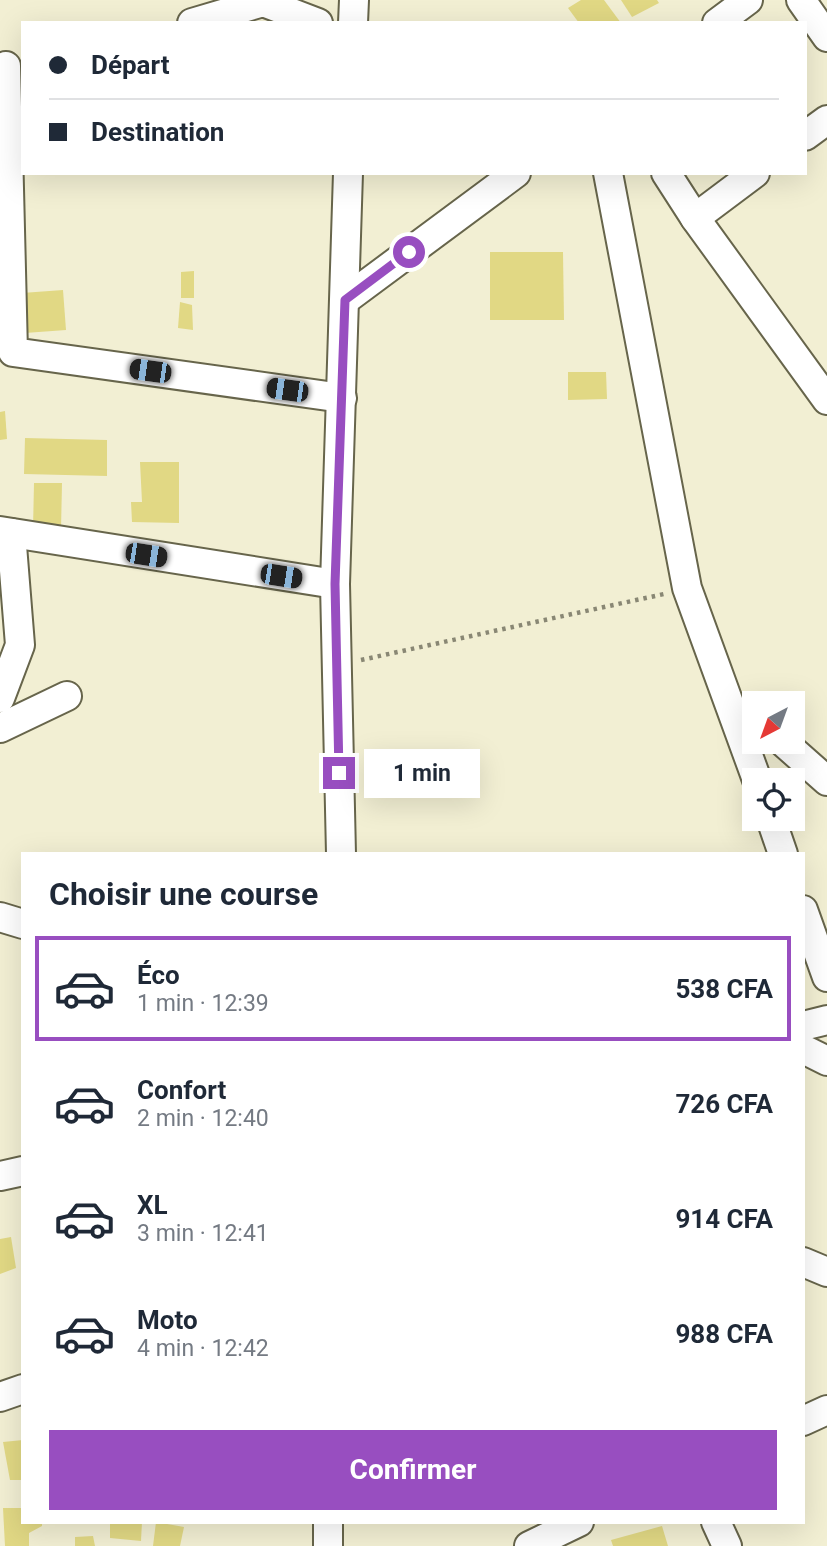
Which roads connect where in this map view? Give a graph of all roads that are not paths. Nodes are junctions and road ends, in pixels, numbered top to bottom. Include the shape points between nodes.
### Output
1 (354, 0) edge
2 (748, 0) edge
3 (801, 0) edge
4 (199, 21) edge
5 (313, 21) edge
6 (353, 21) edge
7 (720, 21) edge
8 (827, 37) edge
9 (10, 65) edge
10 (827, 120) edge
11 (807, 135) edge
12 (348, 175) edge
13 (513, 175) edge
14 (608, 175) edge
15 (667, 175) edge
16 (752, 175) edge
17 (695, 218) junction
18 (345, 300) junction
19 (342, 398) junction
20 (827, 400) edge
21 (6, 532) edge
22 (335, 584) junction
23 (725, 690) junction
24 (67, 696) dead end
25 (0, 698) edge
26 (742, 705) edge
27 (0, 728) edge
28 (797, 754) edge
29 (753, 768) edge
30 (827, 781) edge
31 (775, 831) edge
32 (341, 852) edge
33 (782, 852) edge
34 (0, 916) edge
35 (805, 916) edge
36 (21, 923) edge
37 (827, 977) edge
38 (827, 1020) edge
39 (805, 1026) edge
40 (805, 1049) edge
41 (827, 1061) edge
42 (21, 1171) edge
43 (0, 1176) edge
44 (805, 1263) edge
45 (827, 1272) edge
46 (21, 1390) edge
47 (0, 1397) edge
48 (827, 1410) edge
49 (805, 1420) edge
50 (328, 1524) edge
51 (575, 1524) edge
52 (717, 1524) edge
53 (328, 1546) edge
54 (529, 1546) edge
55 (727, 1546) edge

1 - 6 street
2 - 7 street
3 - 8 street
4 - 5 street via 263,2
9 - 19 street via 13,352
10 - 11 street
12 - 18 street
13 - 18 street
14 - 23 street via 687,588
15 - 17 street
16 - 17 street
17 - 20 street
18 - 19 street
19 - 22 street
21 - 22 street
21 - 25 street via 20,645
22 - 32 street
23 - 26 street
23 - 29 street
24 - 27 street
28 - 30 street
31 - 33 street
34 - 36 street
35 - 37 street
38 - 39 street
40 - 41 street
42 - 43 street
44 - 45 street
46 - 47 street
48 - 49 street
50 - 53 street
51 - 54 street
52 - 55 street

